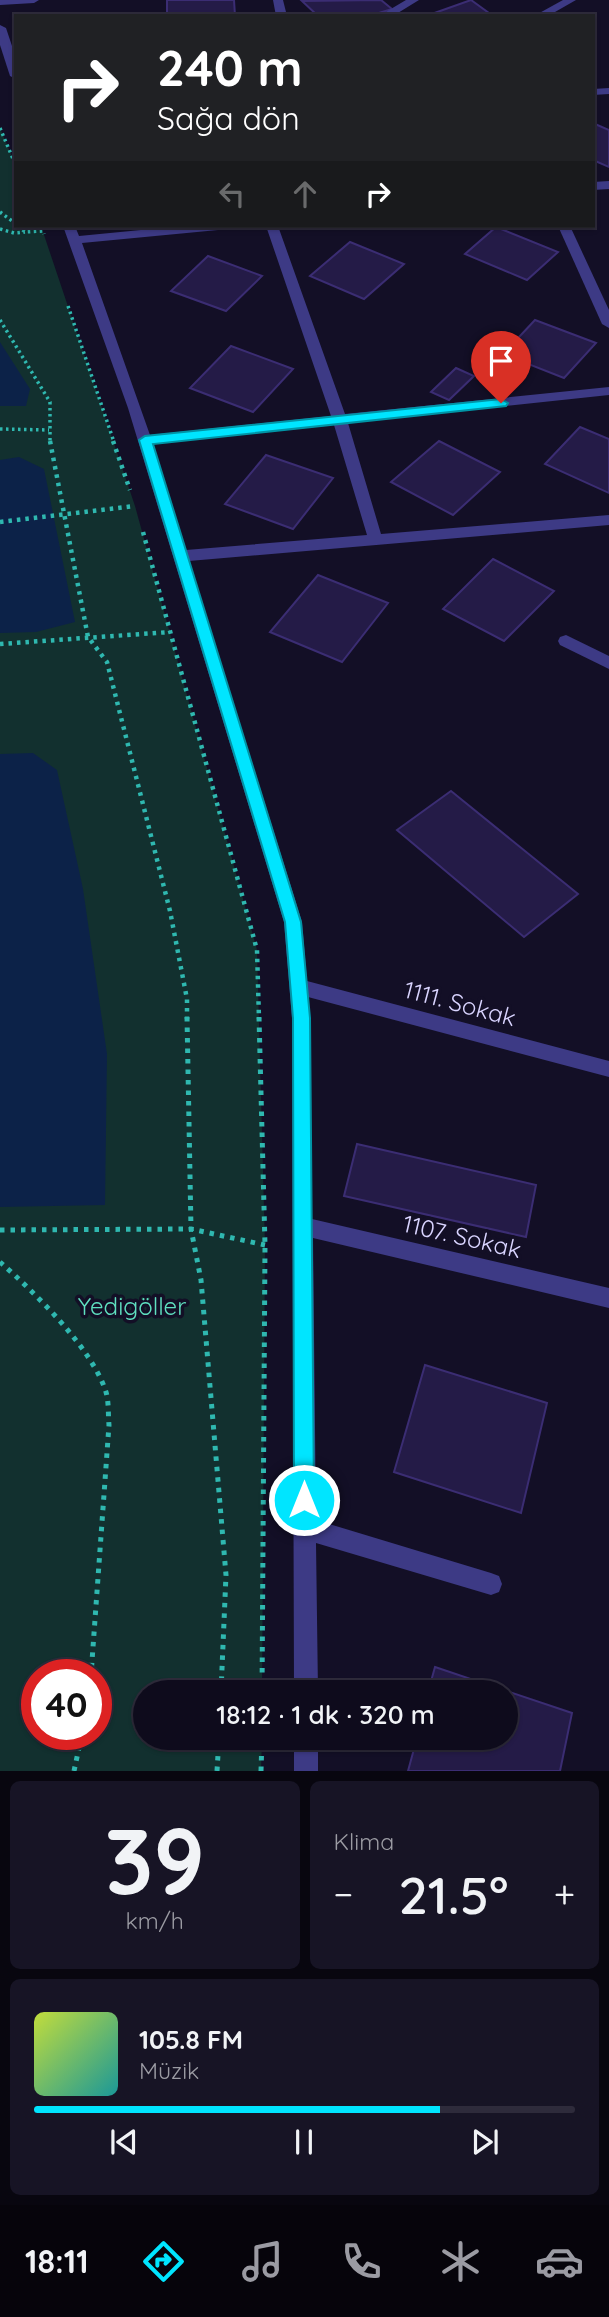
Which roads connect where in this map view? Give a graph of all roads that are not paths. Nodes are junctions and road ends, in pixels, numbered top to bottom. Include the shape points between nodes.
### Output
1 (34, 0) edge
2 (414, 0) edge
3 (571, 0) edge
4 (0, 2) edge
5 (388, 14) edge
6 (543, 14) edge
7 (0, 28) edge
8 (12, 55) edge
9 (176, 228) edge
10 (273, 228) edge
11 (565, 228) edge
12 (71, 233) edge
13 (609, 324) edge
14 (609, 391) edge
15 (340, 421) junction
16 (145, 440) junction
17 (609, 520) edge
18 (376, 541) junction
19 (181, 556) junction
20 (566, 641) dead end
21 (609, 663) edge
22 (299, 987) junction
23 (609, 1069) edge
24 (303, 1226) junction
25 (609, 1298) edge
26 (304, 1528) junction
27 (491, 1584) dead end
28 (306, 1680) edge
29 (306, 1750) edge
30 (306, 1771) edge

1 - 4 street
2 - 5 street
3 - 6 street
7 - 8 street
9 - 12 street
10 - 15 street
11 - 13 street
12 - 16 street
14 - 15 street
15 - 16 street
15 - 18 street
16 - 19 street
17 - 18 street
18 - 19 street
19 - 22 street via 293,922
20 - 21 street
22 - 23 street, 1111. Sokak
22 - 24 street
24 - 25 street, 1107. Sokak
24 - 26 street
26 - 27 street
26 - 28 street
29 - 30 street

